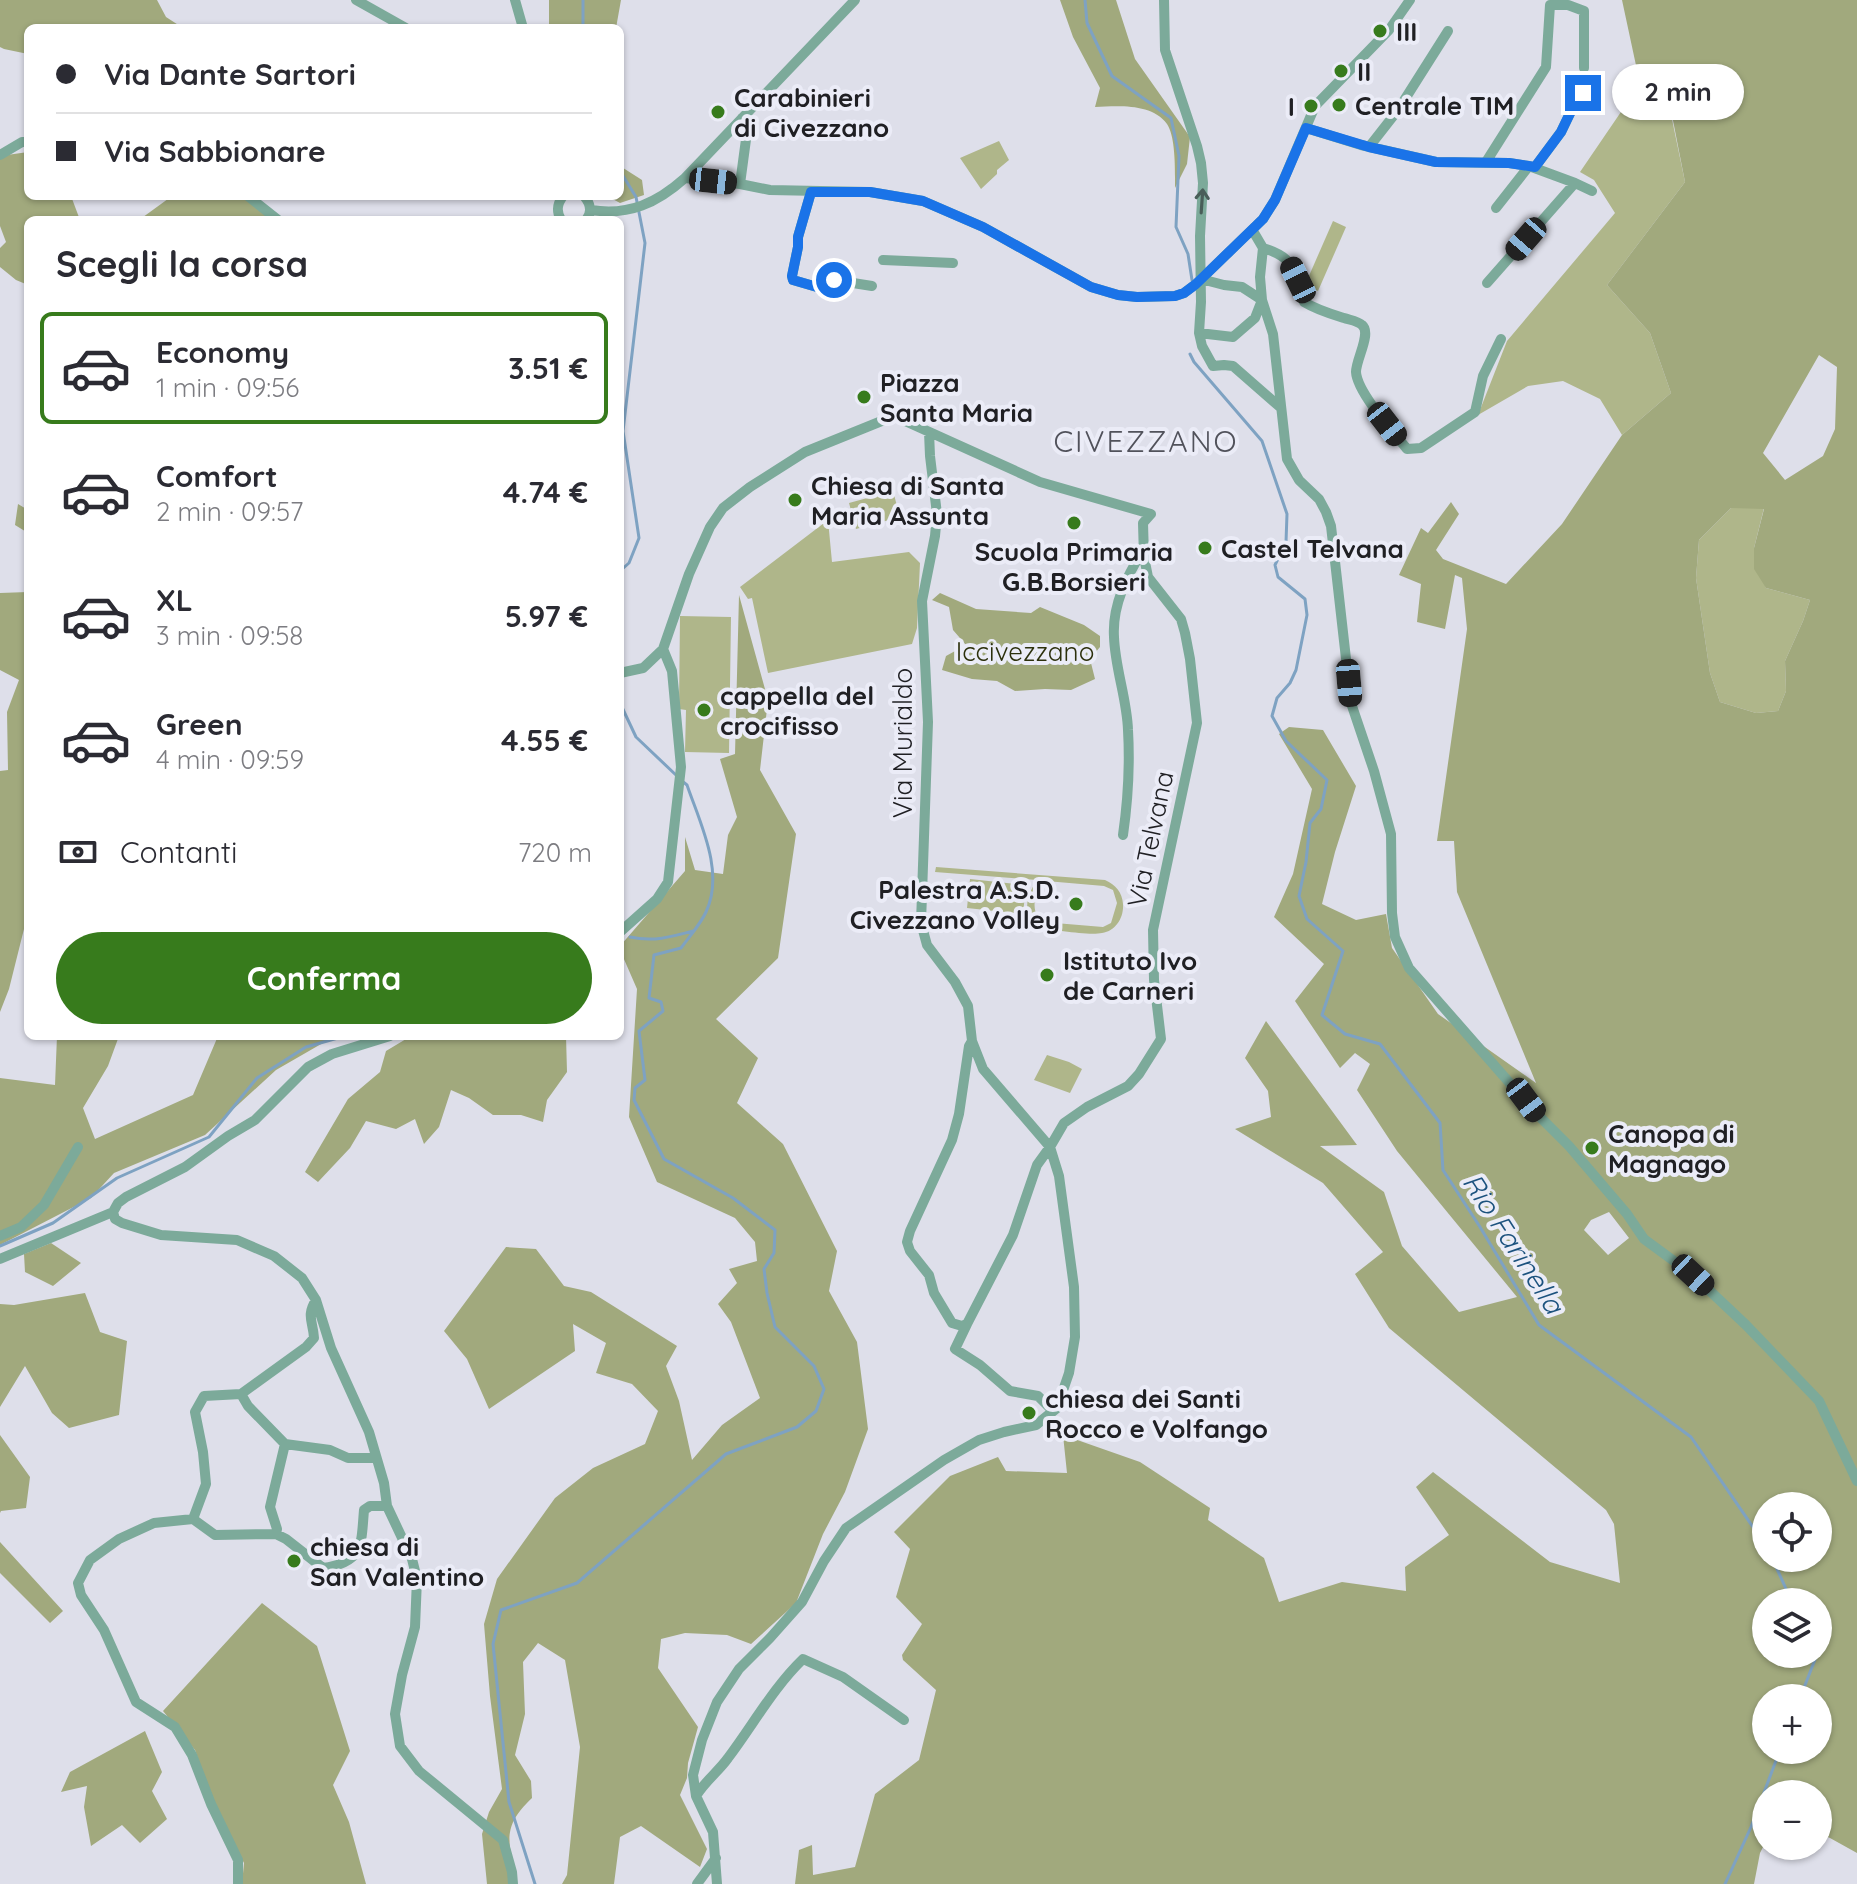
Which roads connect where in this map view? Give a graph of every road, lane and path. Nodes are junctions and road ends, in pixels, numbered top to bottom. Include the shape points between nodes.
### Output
1 (356, 0) edge
2 (515, 0) edge
3 (855, 0) edge
4 (1164, 0) edge
5 (1410, 0) edge
6 (399, 24) edge
7 (522, 24) edge
8 (1448, 31) dead end
9 (1584, 68) dead end
10 (1583, 93) dead end
11 (742, 118) junction
12 (1306, 128) junction
13 (24, 142) edge
14 (1369, 147) junction
15 (0, 155) edge
16 (1486, 162) junction
17 (1532, 167) junction
18 (685, 178) junction
19 (1575, 183) junction
20 (740, 184) junction
21 (1592, 191) dead end
22 (811, 192) junction
23 (253, 200) edge
24 (1496, 208) dead end
25 (589, 215) edge
26 (273, 216) edge
27 (1253, 231) junction
28 (1263, 248) junction
29 (883, 260) dead end
30 (953, 263) dead end
31 (1201, 279) junction
32 (1487, 283) dead end
33 (872, 286) dead end
34 (1262, 300) junction
35 (1199, 333) junction
36 (1501, 339) dead end
37 (1280, 407) junction
38 (929, 432) junction
39 (1143, 550) junction
40 (663, 649) junction
41 (624, 673) edge
42 (1123, 835) dead end
43 (624, 928) edge
44 (377, 1040) edge
45 (972, 1041) junction
46 (78, 1147) dead end
47 (1050, 1147) junction
48 (113, 1212) junction
49 (0, 1236) edge
50 (0, 1259) edge
51 (316, 1300) junction
52 (967, 1324) junction
53 (241, 1394) junction
54 (1053, 1411) junction
55 (285, 1444) junction
56 (376, 1458) junction
57 (1857, 1481) edge
58 (387, 1506) junction
59 (193, 1519) junction
60 (276, 1534) junction
61 (904, 1720) dead end
62 (696, 1796) junction
63 (716, 1858) junction
64 (238, 1884) edge
65 (513, 1884) edge
66 (697, 1884) edge
67 (717, 1884) edge

1 - 6 street
2 - 7 street
3 - 11 street
31 -> 4 street via 1201,163 1165,50
5 - 12 street via 1389,30 1315,106
8 - 14 street
9 - 16 street via 1584,11 1550,5 1546,67
10 - 17 street via 1561,132
11 - 18 street
11 - 20 street via 747,132
12 - 14 street
12 - 27 street via 1275,200
13 - 15 street
14 - 16 street via 1436,162
16 - 17 street
17 - 19 street
17 - 24 street
18 - 20 street
18 - 25 street via 645,206
19 - 21 street
19 - 32 street
20 - 22 street
22 - 31 street via 870,192 923,201 1091,287 1118,295 1175,296
22 - 33 street via 793,280 817,287 834,280
23 - 26 street
27 - 28 street
27 - 31 street
28 - 34 street
28 - 36 street via 1288,260 1304,302 1365,328 1356,372 1361,387 1407,449 1421,448 1475,412 1483,376
29 - 30 street
31 - 34 street via 1242,287
31 - 35 street
34 - 35 street via 1255,318 1233,337
34 - 37 street via 1273,334
35 - 37 street via 1213,366 1233,366
37 - 57 street via 1287,459 1319,499 1331,526 1351,703 1391,834 1395,937 1409,968 1569,1146 1644,1239 1693,1275 1819,1401
38 - 39 street, Via Telvana via 1040,482 1151,514 1143,523
38 - 40 street, Via Telvana via 894,416 805,452 723,508 689,574
38 - 45 street, Via Murialdo via 937,514 922,601 928,722 921,923 927,945 968,1006
39 - 42 street, Via Telvana via 1122,589 1114,628 1128,728
39 - 47 street, Via Telvana via 1148,577 1181,619 1197,723 1153,930 1161,1039 1128,1086 1064,1123
40 - 41 street via 643,668
40 - 43 street via 672,671 681,767 668,882
44 - 48 street via 308,1067 255,1120 185,1167 126,1197
45 - 47 street, Via Murialdo via 983,1069
45 - 52 street, Via Murialdo via 952,1140 907,1242 952,1323
46 - 49 street via 44,1205 21,1227
47 - 52 street, Via Telvana via 1037,1165 1013,1235
47 - 54 street via 1070,1251 1075,1337 1069,1373
48 - 50 street
48 - 51 street via 122,1223 161,1235 237,1240 274,1256 302,1278
51 - 53 street via 310,1309 312,1341
51 - 56 street
52 - 54 street via 955,1349 1010,1391 1038,1396
53 - 55 street
53 - 59 street via 204,1396 195,1412 206,1484
54 - 62 street via 1036,1425 979,1440 846,1528 802,1602 739,1669 717,1702 693,1775
55 - 56 street via 348,1458
55 - 60 street via 270,1507
56 - 58 street
58 - 60 street via 364,1510 358,1552 340,1565 323,1568
58 - 65 street via 417,1579 415,1627 395,1714 400,1746 419,1771 503,1840
59 - 60 street via 215,1535
59 - 64 street via 154,1523 119,1539 90,1560 78,1583 136,1702 175,1727 192,1755 238,1860
61 - 62 street via 843,1677 803,1659
62 - 63 street via 713,1832
63 - 66 street
63 - 67 street

